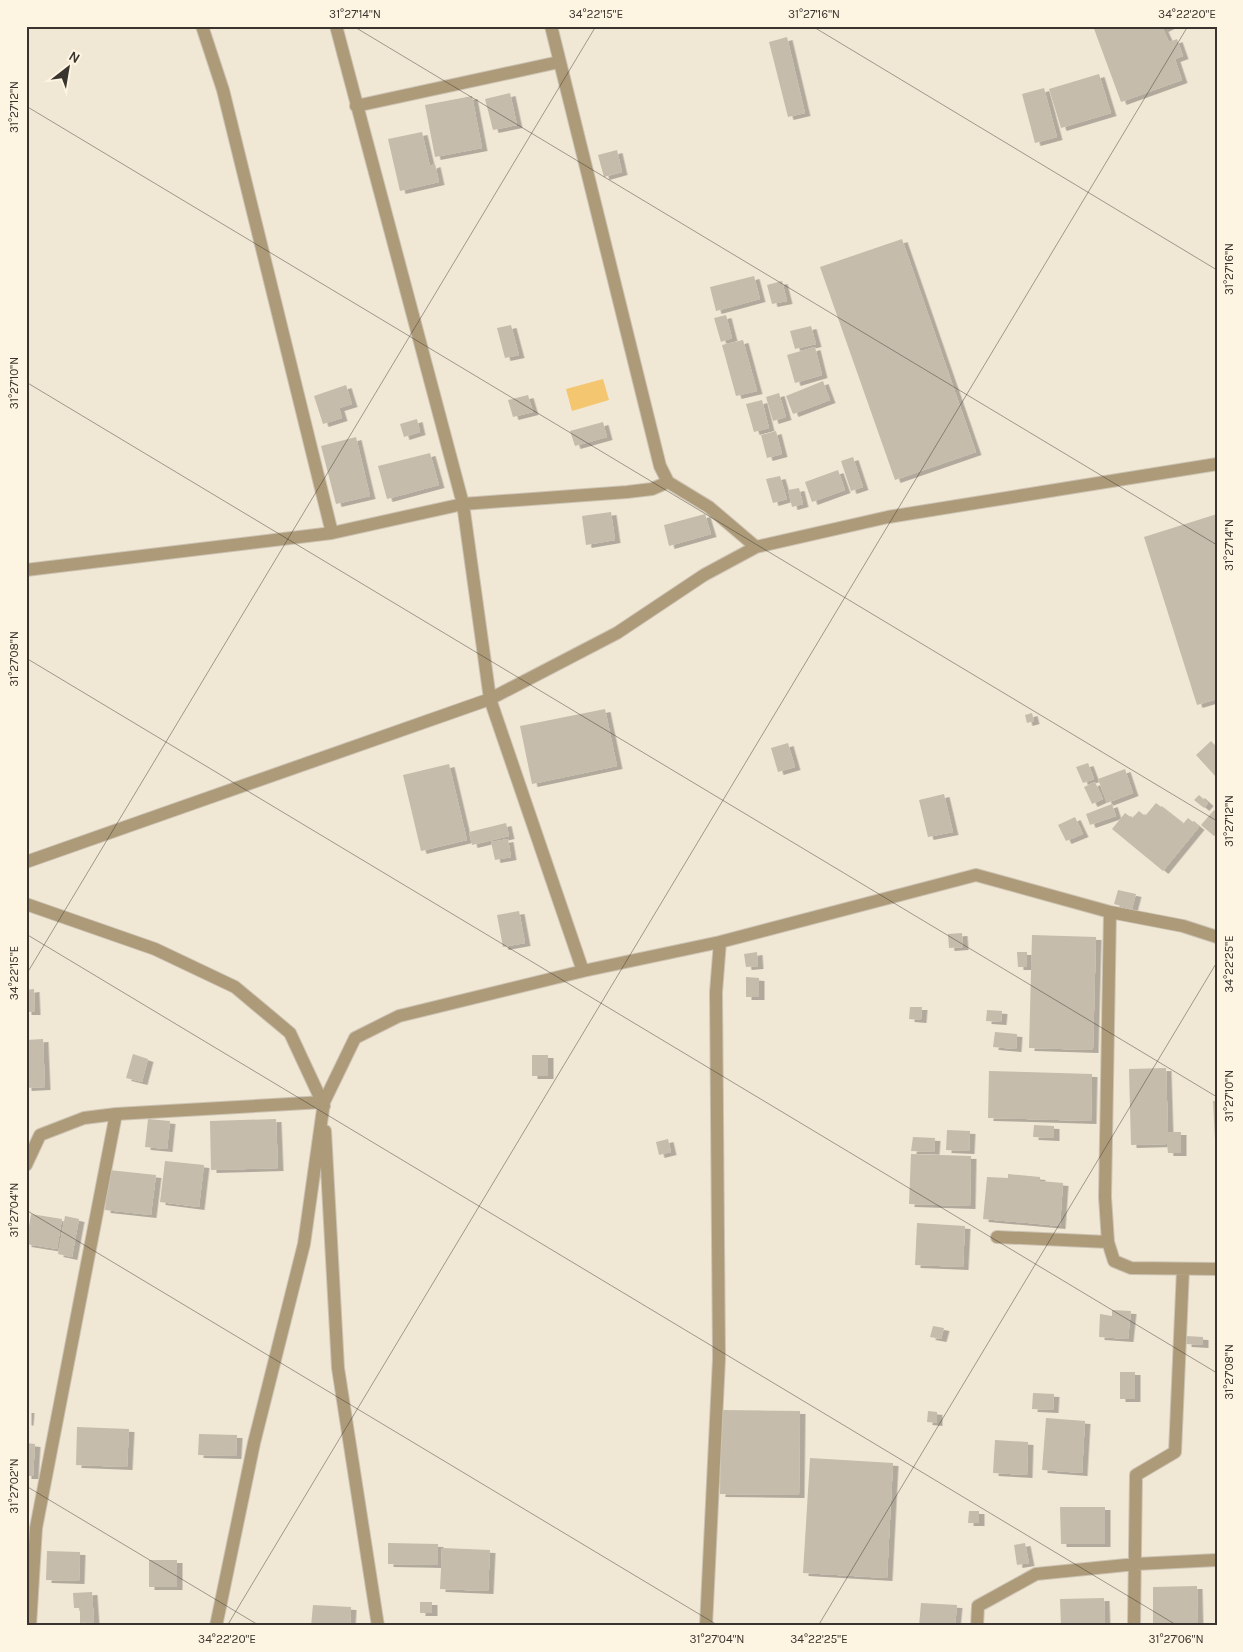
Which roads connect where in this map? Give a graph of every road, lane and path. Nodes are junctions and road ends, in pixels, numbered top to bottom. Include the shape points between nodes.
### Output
1 (202, 26) edge
2 (336, 26) edge
3 (551, 26) edge
4 (559, 62) junction
5 (356, 106) junction
6 (1217, 464) edge
7 (668, 482) junction
8 (463, 504) junction
9 (332, 533) junction
10 (756, 547) junction
11 (26, 570) edge
12 (490, 699) junction
13 (26, 862) edge
14 (26, 904) edge
15 (1110, 912) junction
16 (1217, 937) edge
17 (720, 942) junction
18 (583, 971) junction
19 (324, 1102) junction
20 (116, 1114) junction
21 (26, 1165) edge
22 (997, 1237) dead end
23 (1108, 1242) junction
24 (1183, 1269) junction
25 (1217, 1269) edge
26 (1217, 1560) edge
27 (1136, 1564) junction
28 (30, 1626) edge
29 (216, 1626) edge
30 (378, 1626) edge
31 (706, 1626) edge
32 (977, 1626) edge
33 (1134, 1626) edge

1 - 9 street via 232,127
2 - 5 street
3 - 4 street
4 - 5 street
4 - 7 street via 658,456
5 - 8 street
6 - 10 street via 888,517
7 - 8 street via 652,489 635,491
7 - 10 street via 709,507
8 - 9 street
8 - 12 street
9 - 11 street
10 - 12 street via 704,576 617,633
12 - 13 street
12 - 18 street
14 - 19 street via 155,949 235,987 290,1034
15 - 16 street via 1183,926
15 - 17 street via 976,875
15 - 23 street via 1105,1196
17 - 18 street
17 - 31 street via 716,992 719,1359
18 - 19 street via 399,1016 355,1038
19 - 20 street
19 - 29 street via 304,1244 254,1443
19 - 30 street via 338,1368
20 - 21 street via 84,1118 40,1135
20 - 28 street via 36,1528
22 - 23 street
23 - 24 street via 1114,1261 1131,1268
24 - 25 street
24 - 27 street via 1175,1452 1136,1475
26 - 27 street
27 - 32 street via 1036,1574 978,1606
27 - 33 street

